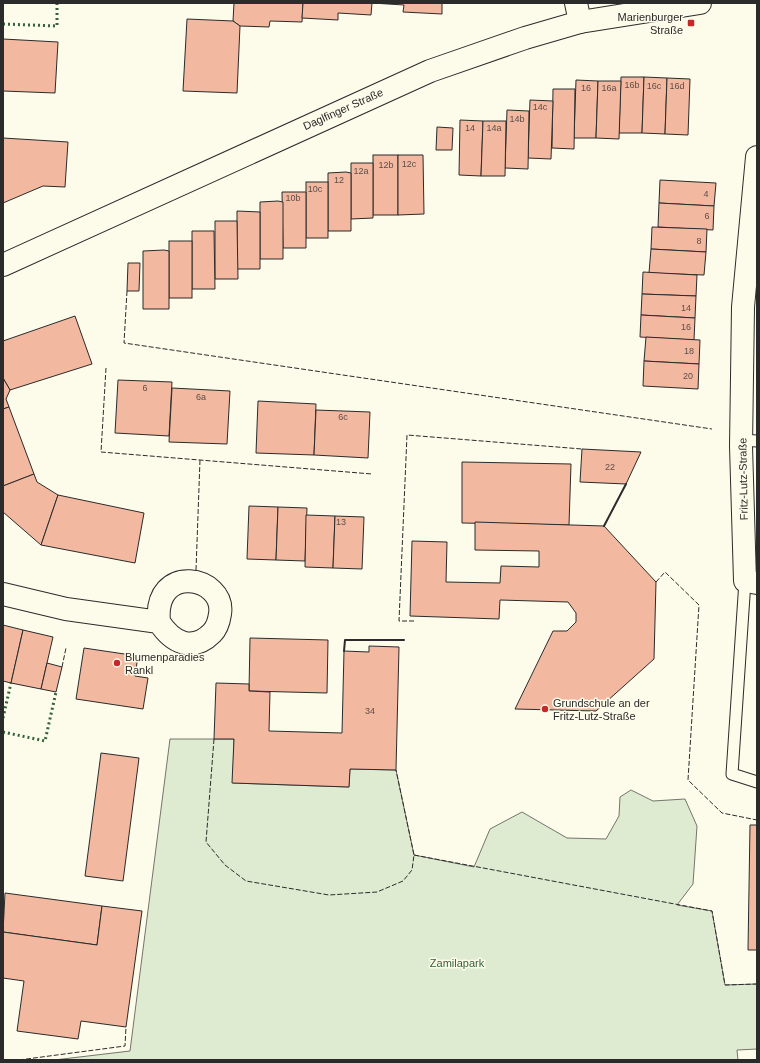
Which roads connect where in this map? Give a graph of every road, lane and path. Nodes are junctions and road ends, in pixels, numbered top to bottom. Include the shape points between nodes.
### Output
1 (700, 3) edge
2 (578, 13) edge
3 (757, 157) edge
4 (3, 265) edge
5 (750, 308) edge
6 (749, 440) edge
7 (751, 582) edge
8 (3, 594) edge
9 (159, 622) dead end
10 (757, 782) edge

1 - 2 street, Daglfinger Straße
2 - 4 street, Daglfinger Straße via 525,38 430,71
3 - 5 street, Fritz-Lutz-Straße
5 - 6 street, Fritz-Lutz-Straße
6 - 7 street, Fritz-Lutz-Straße
7 - 10 lane, Fritz-Lutz-Straße via 732,774
8 - 9 street via 66,609

